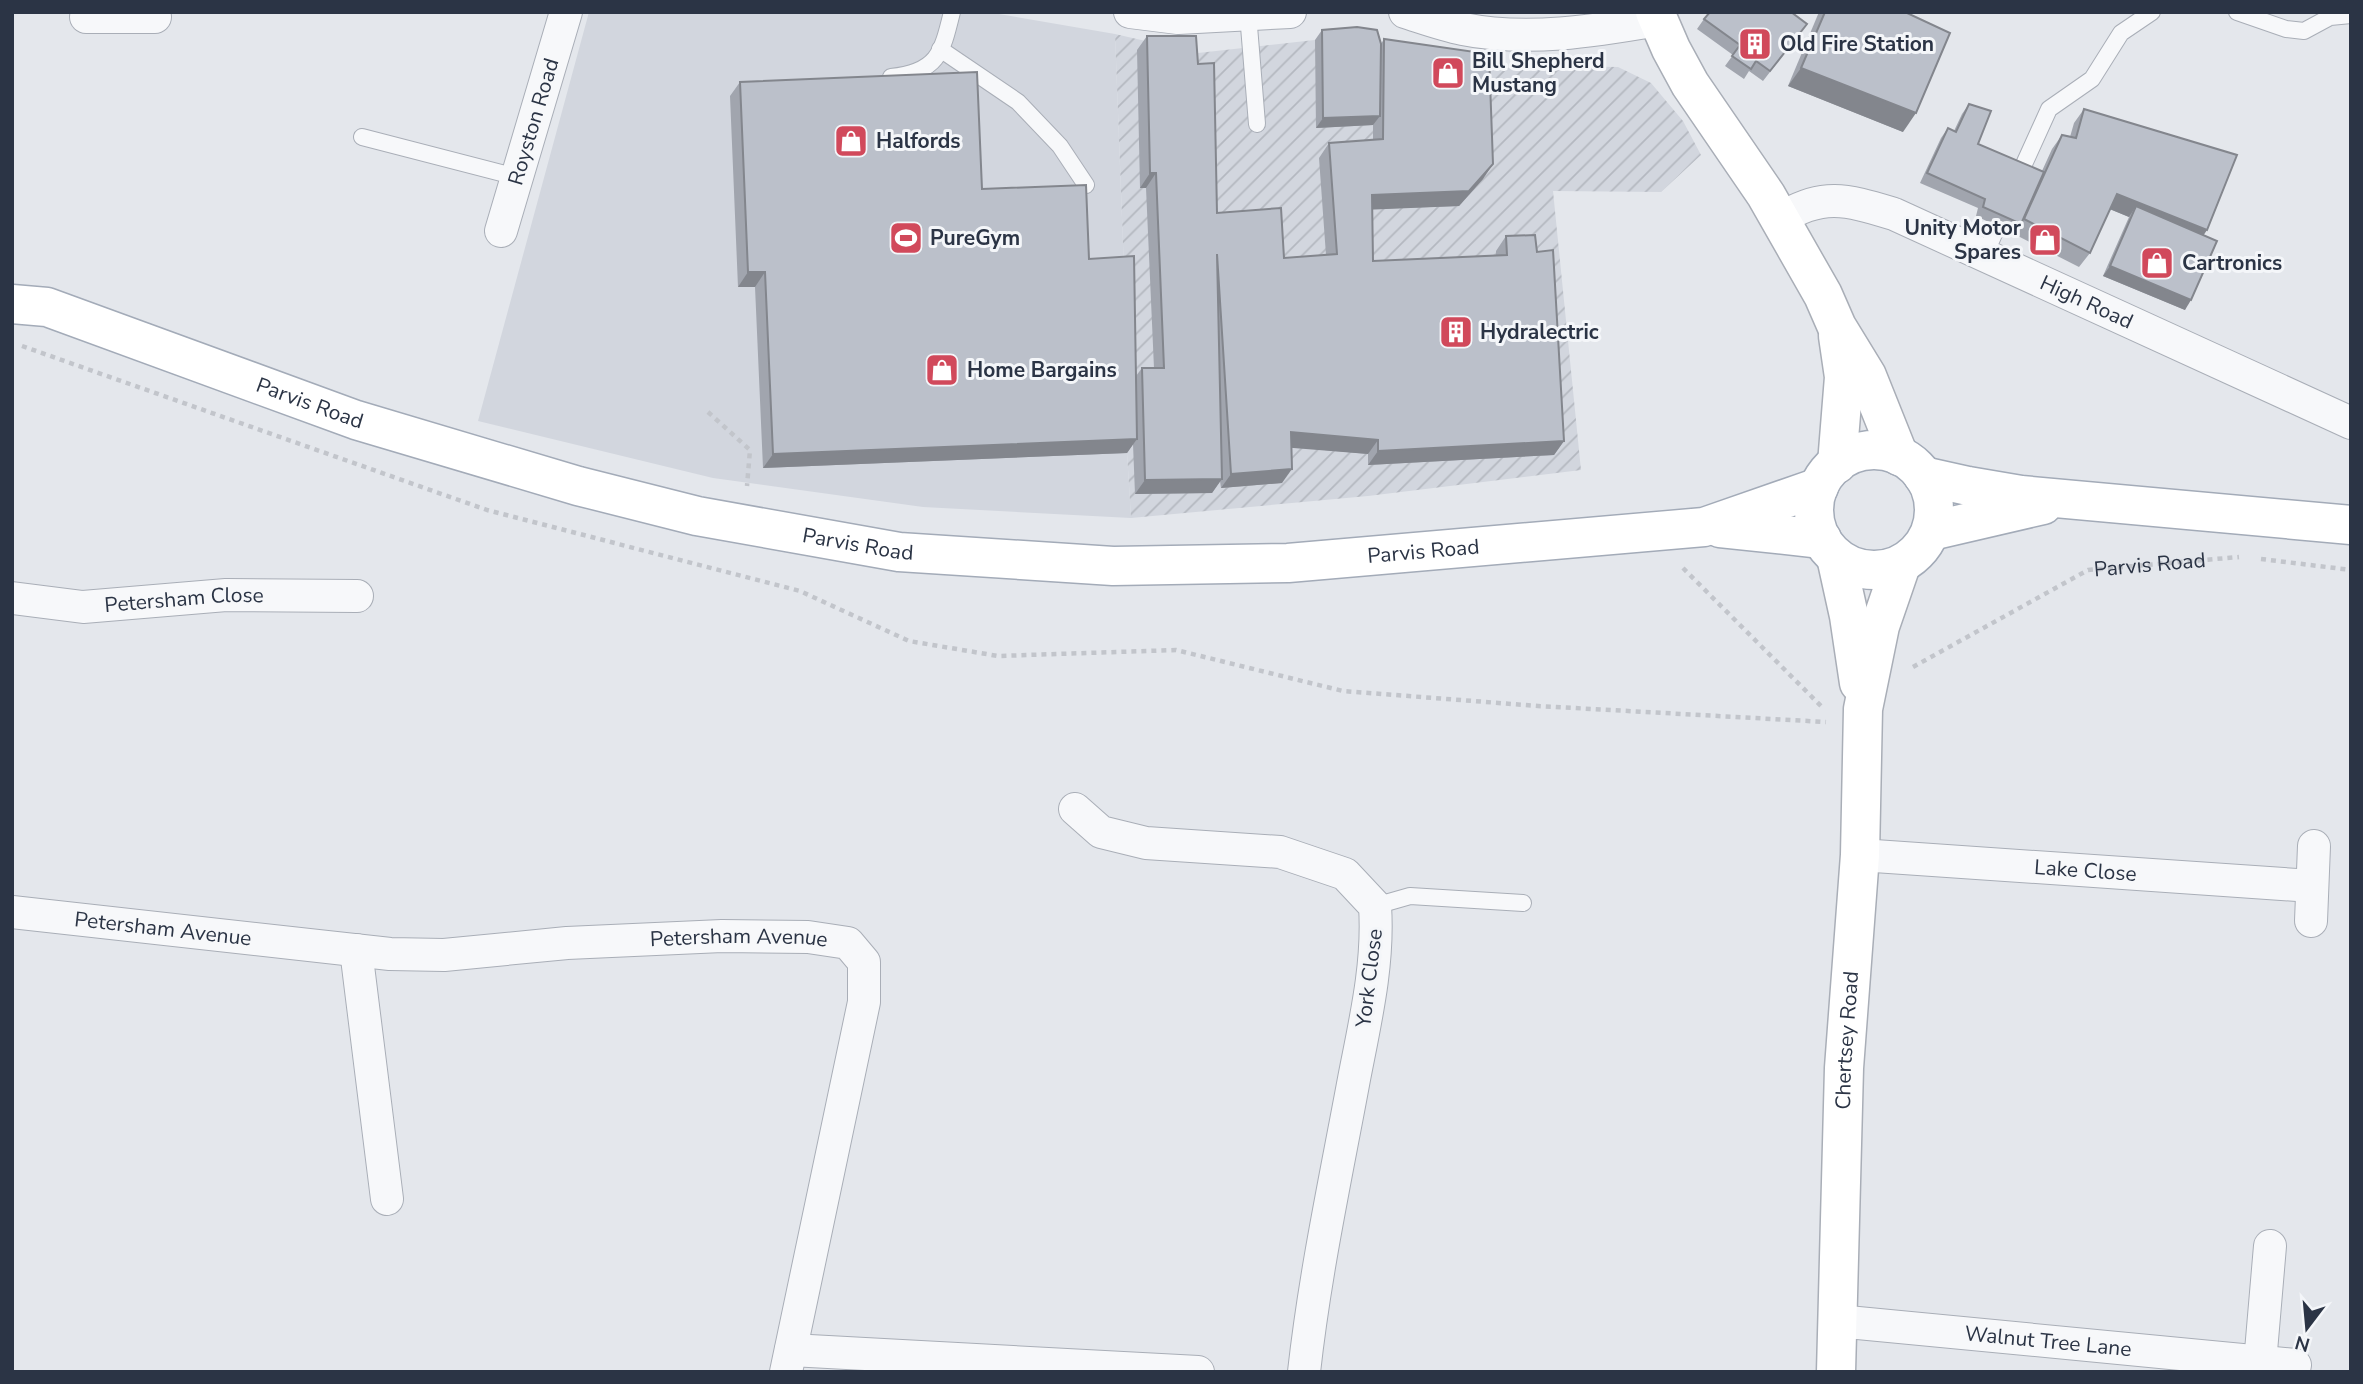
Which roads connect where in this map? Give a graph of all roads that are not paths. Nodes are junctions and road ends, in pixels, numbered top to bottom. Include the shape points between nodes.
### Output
1 (566, 12) edge
2 (952, 12) edge
3 (1130, 12) edge
4 (1290, 12) edge
5 (2152, 12) edge
6 (2237, 12) edge
7 (1407, 13) edge
8 (1248, 14) junction
9 (121, 15) edge
10 (2351, 15) edge
11 (1656, 16) edge
12 (86, 17) dead end
13 (155, 17) dead end
14 (940, 49) junction
15 (875, 78) edge
16 (1257, 124) dead end
17 (362, 137) dead end
18 (2020, 173) edge
19 (517, 177) junction
20 (1086, 185) edge
21 (1780, 219) junction
22 (501, 231) dead end
23 (12, 283) edge
24 (30, 305) edge
25 (1837, 327) junction
26 (2351, 423) edge
27 (1911, 466) junction
28 (1828, 475) junction
29 (2065, 499) junction
30 (2351, 524) edge
31 (1704, 527) junction
32 (1931, 531) junction
33 (1829, 548) junction
34 (1901, 565) junction
35 (357, 596) dead end
36 (12, 598) edge
37 (1845, 711) junction
38 (1074, 809) dead end
39 (2314, 846) dead end
40 (1860, 855) junction
41 (2312, 886) junction
42 (1523, 903) dead end
43 (1375, 906) junction
44 (12, 912) edge
45 (2311, 921) dead end
46 (356, 950) junction
47 (387, 1199) dead end
48 (2270, 1246) dead end
49 (1837, 1321) junction
50 (788, 1361) edge
51 (2260, 1363) junction
52 (2295, 1365) dead end
53 (1156, 1370) edge
54 (1198, 1372) edge
55 (1304, 1372) edge
56 (1836, 1372) edge

1 - 19 street, Royston Road
2 - 14 lane
3 - 8 street via 1178,18
4 - 8 street
5 - 18 lane via 2121,33 2092,79 2049,109
6 - 10 lane via 2304,31 2330,17
7 - 11 street via 1464,29 1508,34 1562,34
8 - 16 lane
9 - 12 street
9 - 13 street
11 - 21 main road via 1690,83
14 - 15 lane via 934,61 910,75
14 - 20 lane via 1018,102 1060,146
17 - 19 lane
19 - 22 street, Royston Road
21 - 25 main road
21 - 26 street, High Road via 1820,201 1859,204 1991,241
23 - 24 main road, Parvis Road
24 - 31 main road, Parvis Road via 356,419 578,486 696,516 899,552 1113,566 1288,563
25 - 27 main road
25 - 28 main road via 1844,377
27 - 28 main road via 1884,451 1867,451 1851,455
27 - 29 main road via 1968,486
27 - 32 main road via 1932,493
28 - 31 main road, Parvis Road
28 - 33 main road via 1815,504 1815,522
29 - 30 main road
29 - 32 main road
31 - 33 main road, Parvis Road
32 - 34 main road via 1919,551
33 - 34 main road via 1851,565 1867,570
33 - 37 main road, Chertsey Road via 1849,616
34 - 37 main road, Chertsey Road
35 - 36 street, Petersham Close via 226,595 83,607
37 - 40 main road, Chertsey Road
38 - 43 street, York Close via 1101,832 1146,843 1280,852 1345,874
39 - 41 street
40 - 41 street, Lake Close
40 - 49 main road, Chertsey Road via 1844,1068
41 - 45 street
42 - 43 lane via 1410,896
43 - 55 street, York Close via 1377,935 1369,1001 1310,1316
44 - 46 street, Petersham Avenue
46 - 47 street
46 - 50 street, Petersham Avenue via 444,955 567,943 722,936 808,937 848,943 864,962 864,1002
48 - 51 street
49 - 51 street, Walnut Tree Lane
49 - 56 main road, Chertsey Road
50 - 53 street
51 - 52 street, Walnut Tree Lane
53 - 54 street

